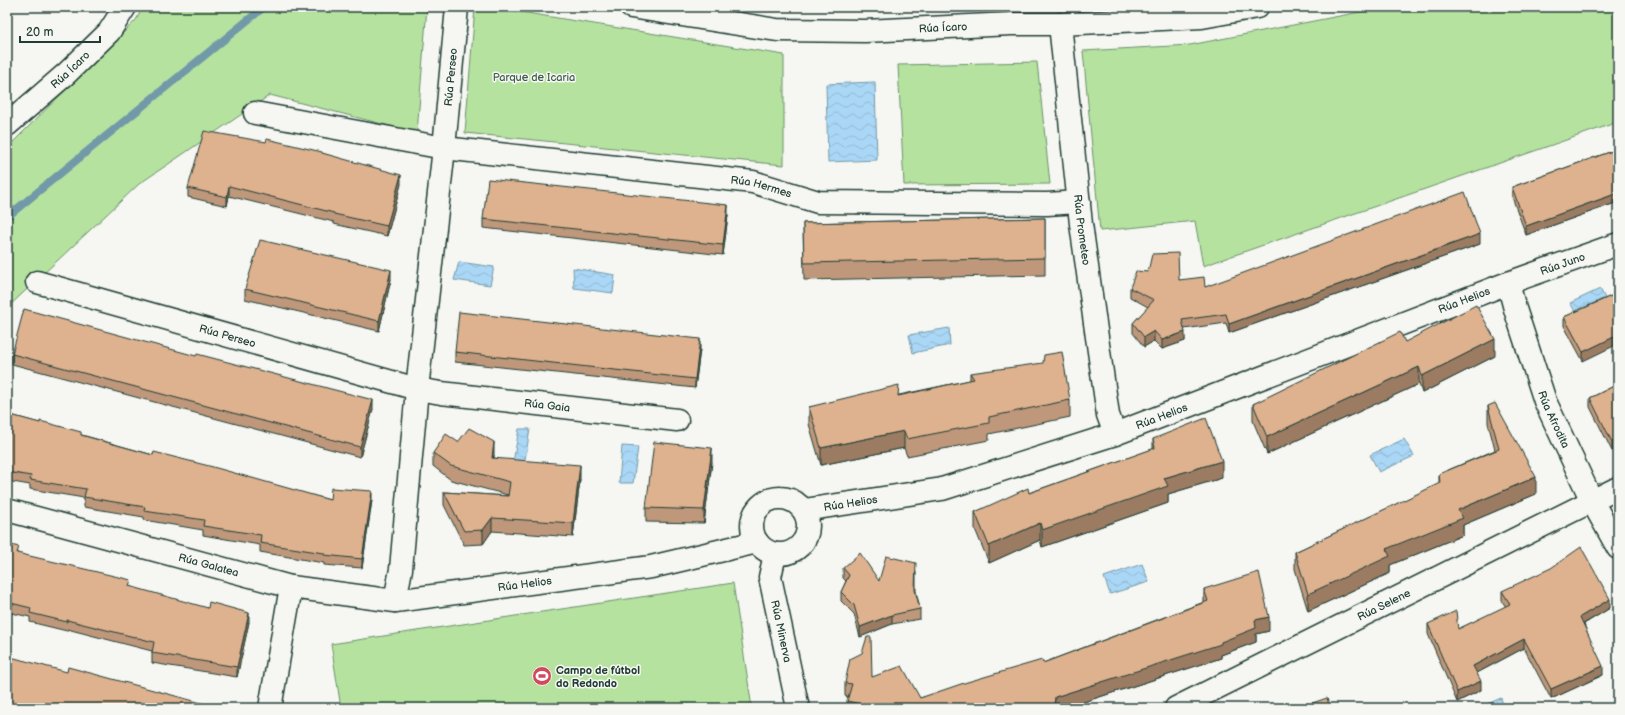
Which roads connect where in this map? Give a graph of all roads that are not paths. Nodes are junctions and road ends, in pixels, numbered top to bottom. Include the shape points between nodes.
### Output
1 (125, 7) edge
2 (457, 7) edge
3 (631, 7) edge
4 (1257, 7) edge
5 (1201, 12) edge
6 (1060, 24) junction
7 (255, 113) dead end
8 (7, 125) edge
9 (444, 148) junction
10 (1079, 202) junction
11 (1618, 244) edge
12 (37, 282) dead end
13 (1508, 283) junction
14 (417, 389) junction
15 (677, 420) dead end
16 (1115, 434) junction
17 (1618, 488) edge
18 (1592, 501) junction
19 (7, 510) edge
20 (804, 510) junction
21 (766, 548) junction
22 (1618, 548) edge
23 (291, 587) junction
24 (395, 601) junction
25 (270, 708) edge
26 (798, 708) edge
27 (1176, 708) edge

1 - 8 street, Rúa Ícaro via 109,32 68,73
2 - 9 street, Rúa Perseo
3 - 6 street, Rúa Ícaro via 777,30
4 - 5 street, Rúa Ícaro
5 - 6 street, Rúa Ícaro
6 - 10 street, Rúa Prometeo
7 - 9 street
9 - 10 street, Rúa Hermes via 753,182 818,202
9 - 14 street, Rúa Perseo
10 - 16 street, Rúa Prometeo via 1108,416
11 - 13 street, Rúa Juno
12 - 14 street, Rúa Perseo
13 - 16 street, Rúa Helios
13 - 18 street, Rúa Afrodita via 1545,401
14 - 15 street, Rúa Gaia
14 - 24 street, Rúa Perseo via 401,569
16 - 20 street, Rúa Helios via 942,489
17 - 18 street, Rúa Selene
18 - 22 street, Rúa Afrodita
18 - 27 street, Rúa Selene
19 - 23 street, Rúa Galatea
20 - 21 street, Rúa Helios via 809,524 808,534 796,550 784,554
20 - 21 street via 797,503 778,498 768,500 760,506 753,519 752,529
21 - 24 street, Rúa Helios via 651,567
21 - 26 street, Rúa Minerva
23 - 24 street, Rúa Helios
23 - 25 street

